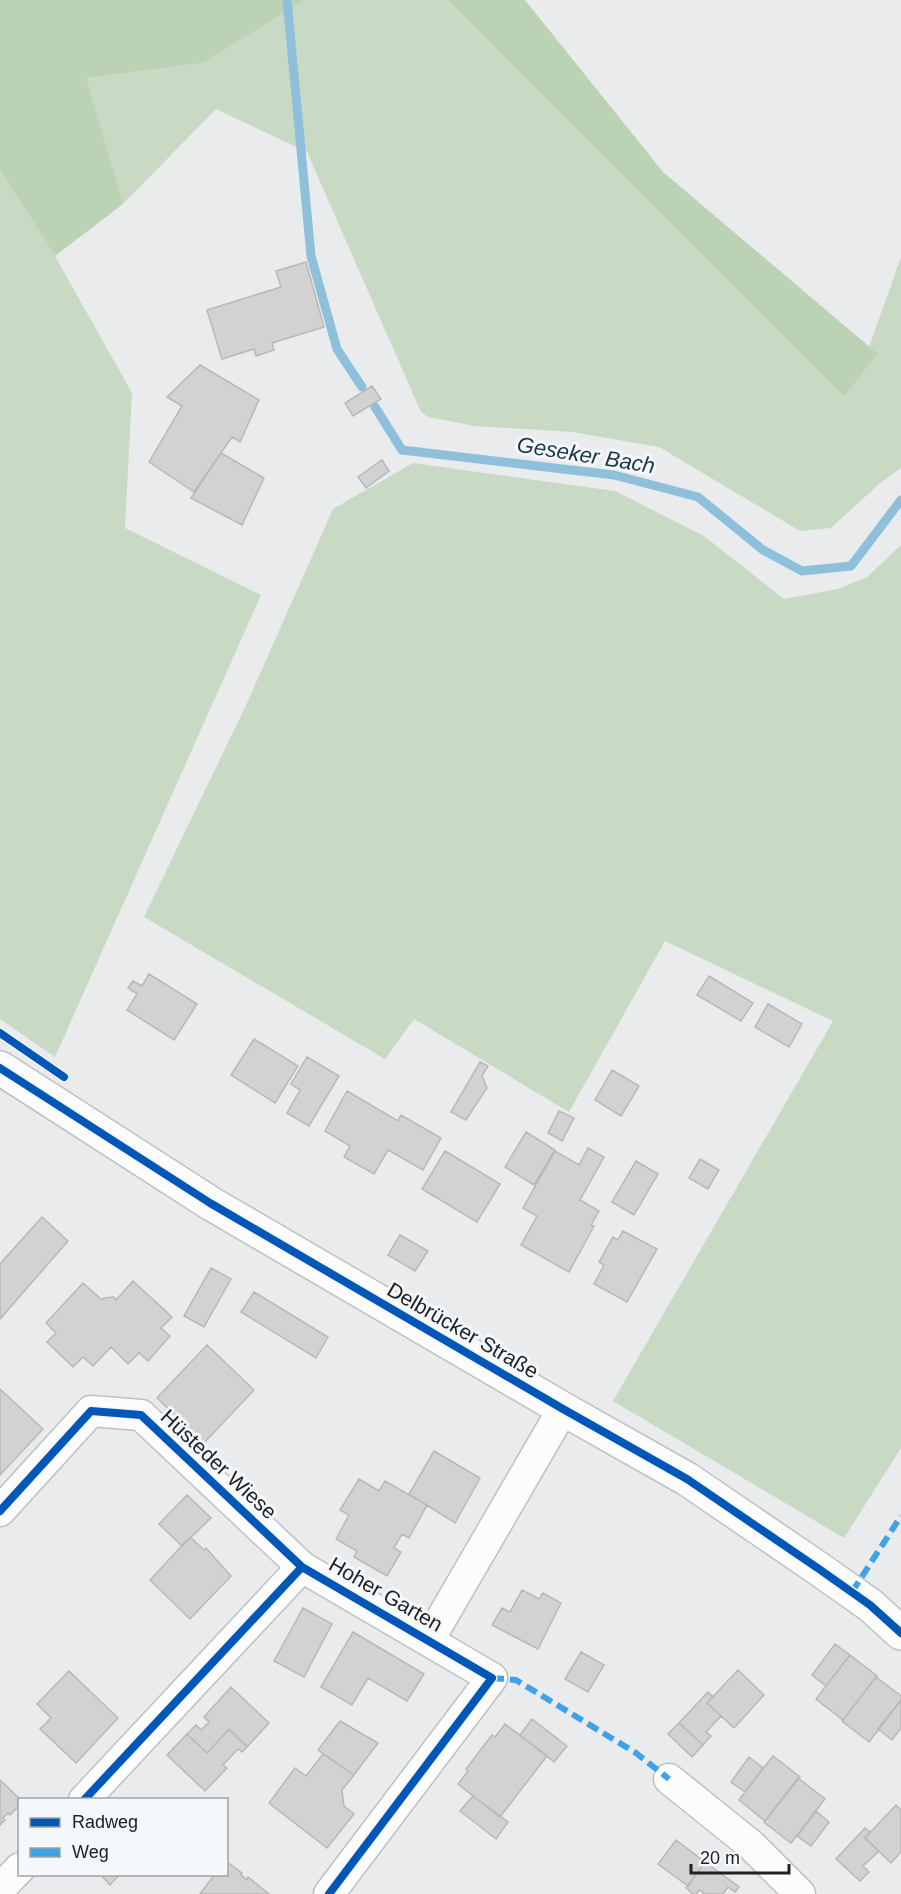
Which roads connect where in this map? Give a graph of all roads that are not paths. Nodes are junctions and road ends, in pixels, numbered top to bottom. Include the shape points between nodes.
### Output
1 (0, 1068) edge
2 (563, 1409) junction
3 (0, 1511) edge
4 (302, 1567) junction
5 (901, 1633) edge
6 (429, 1640) junction
7 (669, 1779) dead end
8 (86, 1798) edge
9 (18, 1870) edge
10 (0, 1889) edge
11 (329, 1894) edge
12 (800, 1894) edge

1 - 2 main road, Delbrücker Straße via 210,1203
2 - 5 main road, Delbrücker Straße via 687,1479 870,1605
2 - 6 street, Hoher Garten
3 - 4 street, Hüsteder Wiese via 91,1412 141,1415
4 - 6 street, Hoher Garten
4 - 8 street, Hoher Garten
6 - 11 street, Hoher Garten via 492,1678
7 - 12 street via 751,1845
9 - 10 street

